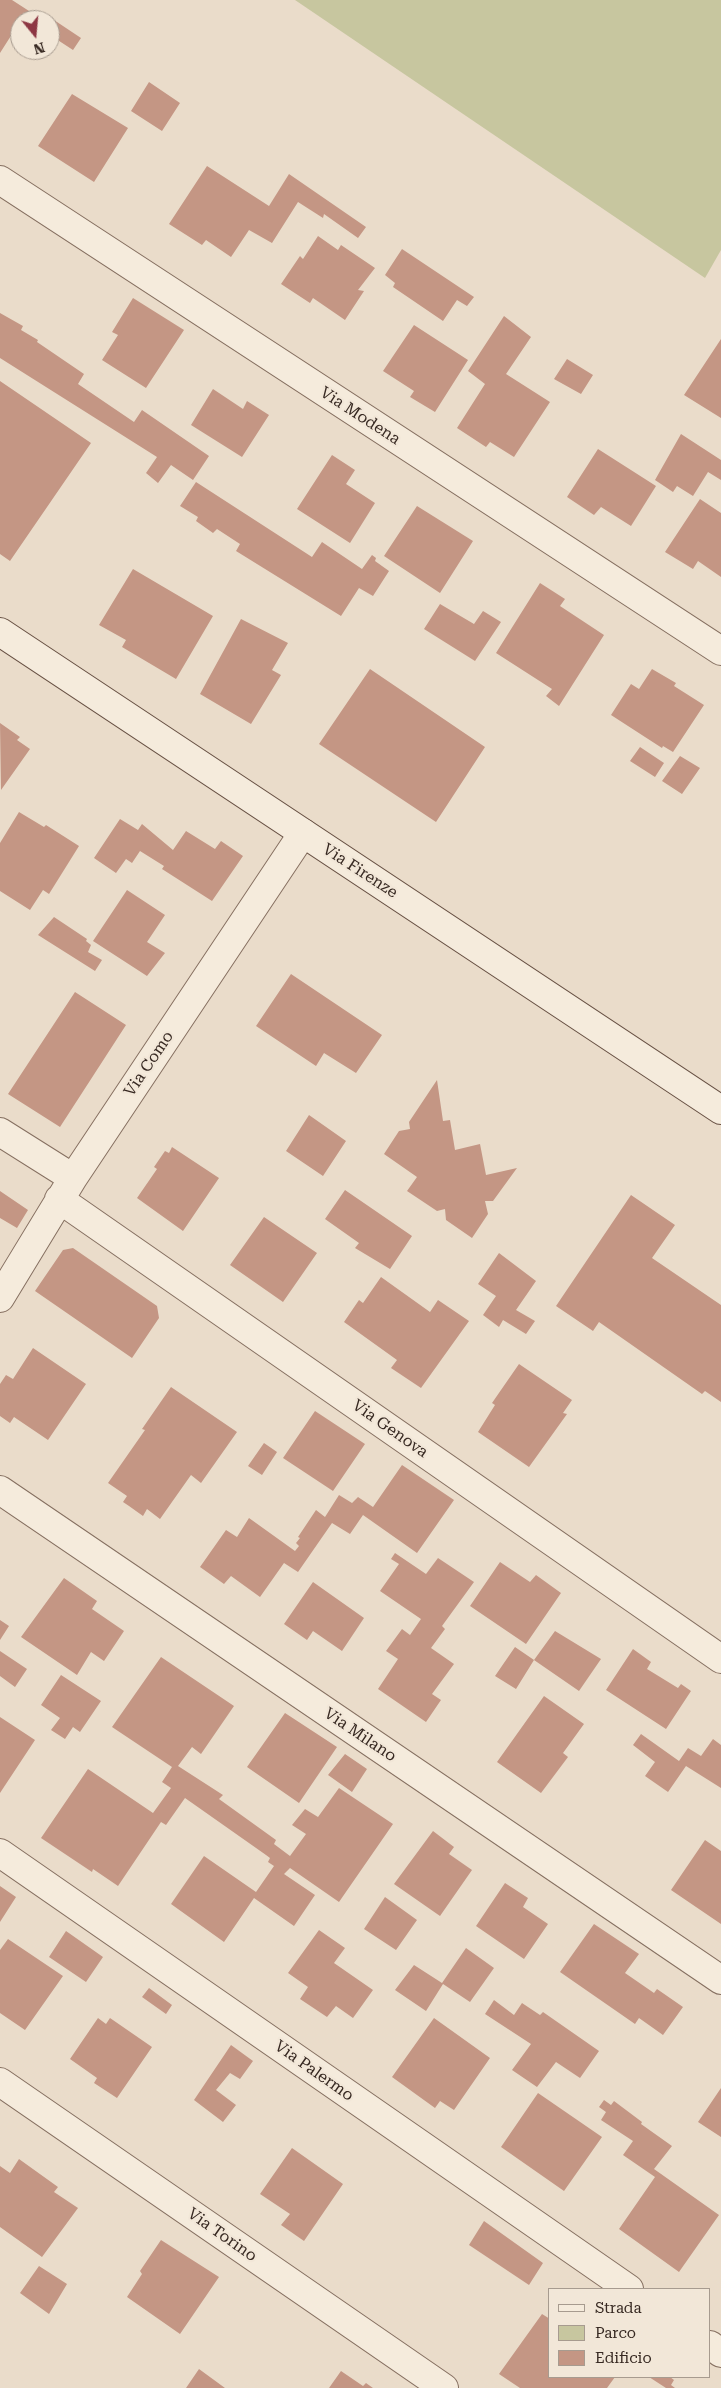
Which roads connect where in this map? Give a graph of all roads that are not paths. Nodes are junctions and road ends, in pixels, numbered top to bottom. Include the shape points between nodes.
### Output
1 (0, 180) edge
2 (0, 632) edge
3 (721, 651) edge
4 (303, 833) junction
5 (721, 1110) edge
6 (0, 1132) edge
7 (66, 1189) junction
8 (0, 1298) edge
9 (0, 1490) edge
10 (721, 1659) edge
11 (0, 1853) edge
12 (721, 1980) edge
13 (0, 2082) edge
14 (628, 2288) edge
15 (444, 2388) edge

1 - 3 street, Via Modena
2 - 4 street, Via Firenze
4 - 5 street, Via Firenze
4 - 7 street, Via Como
6 - 7 street, Via Genova
7 - 8 street, Via Como
7 - 10 street, Via Genova
9 - 12 street, Via Milano
11 - 14 street, Via Palermo
13 - 15 street, Via Torino

